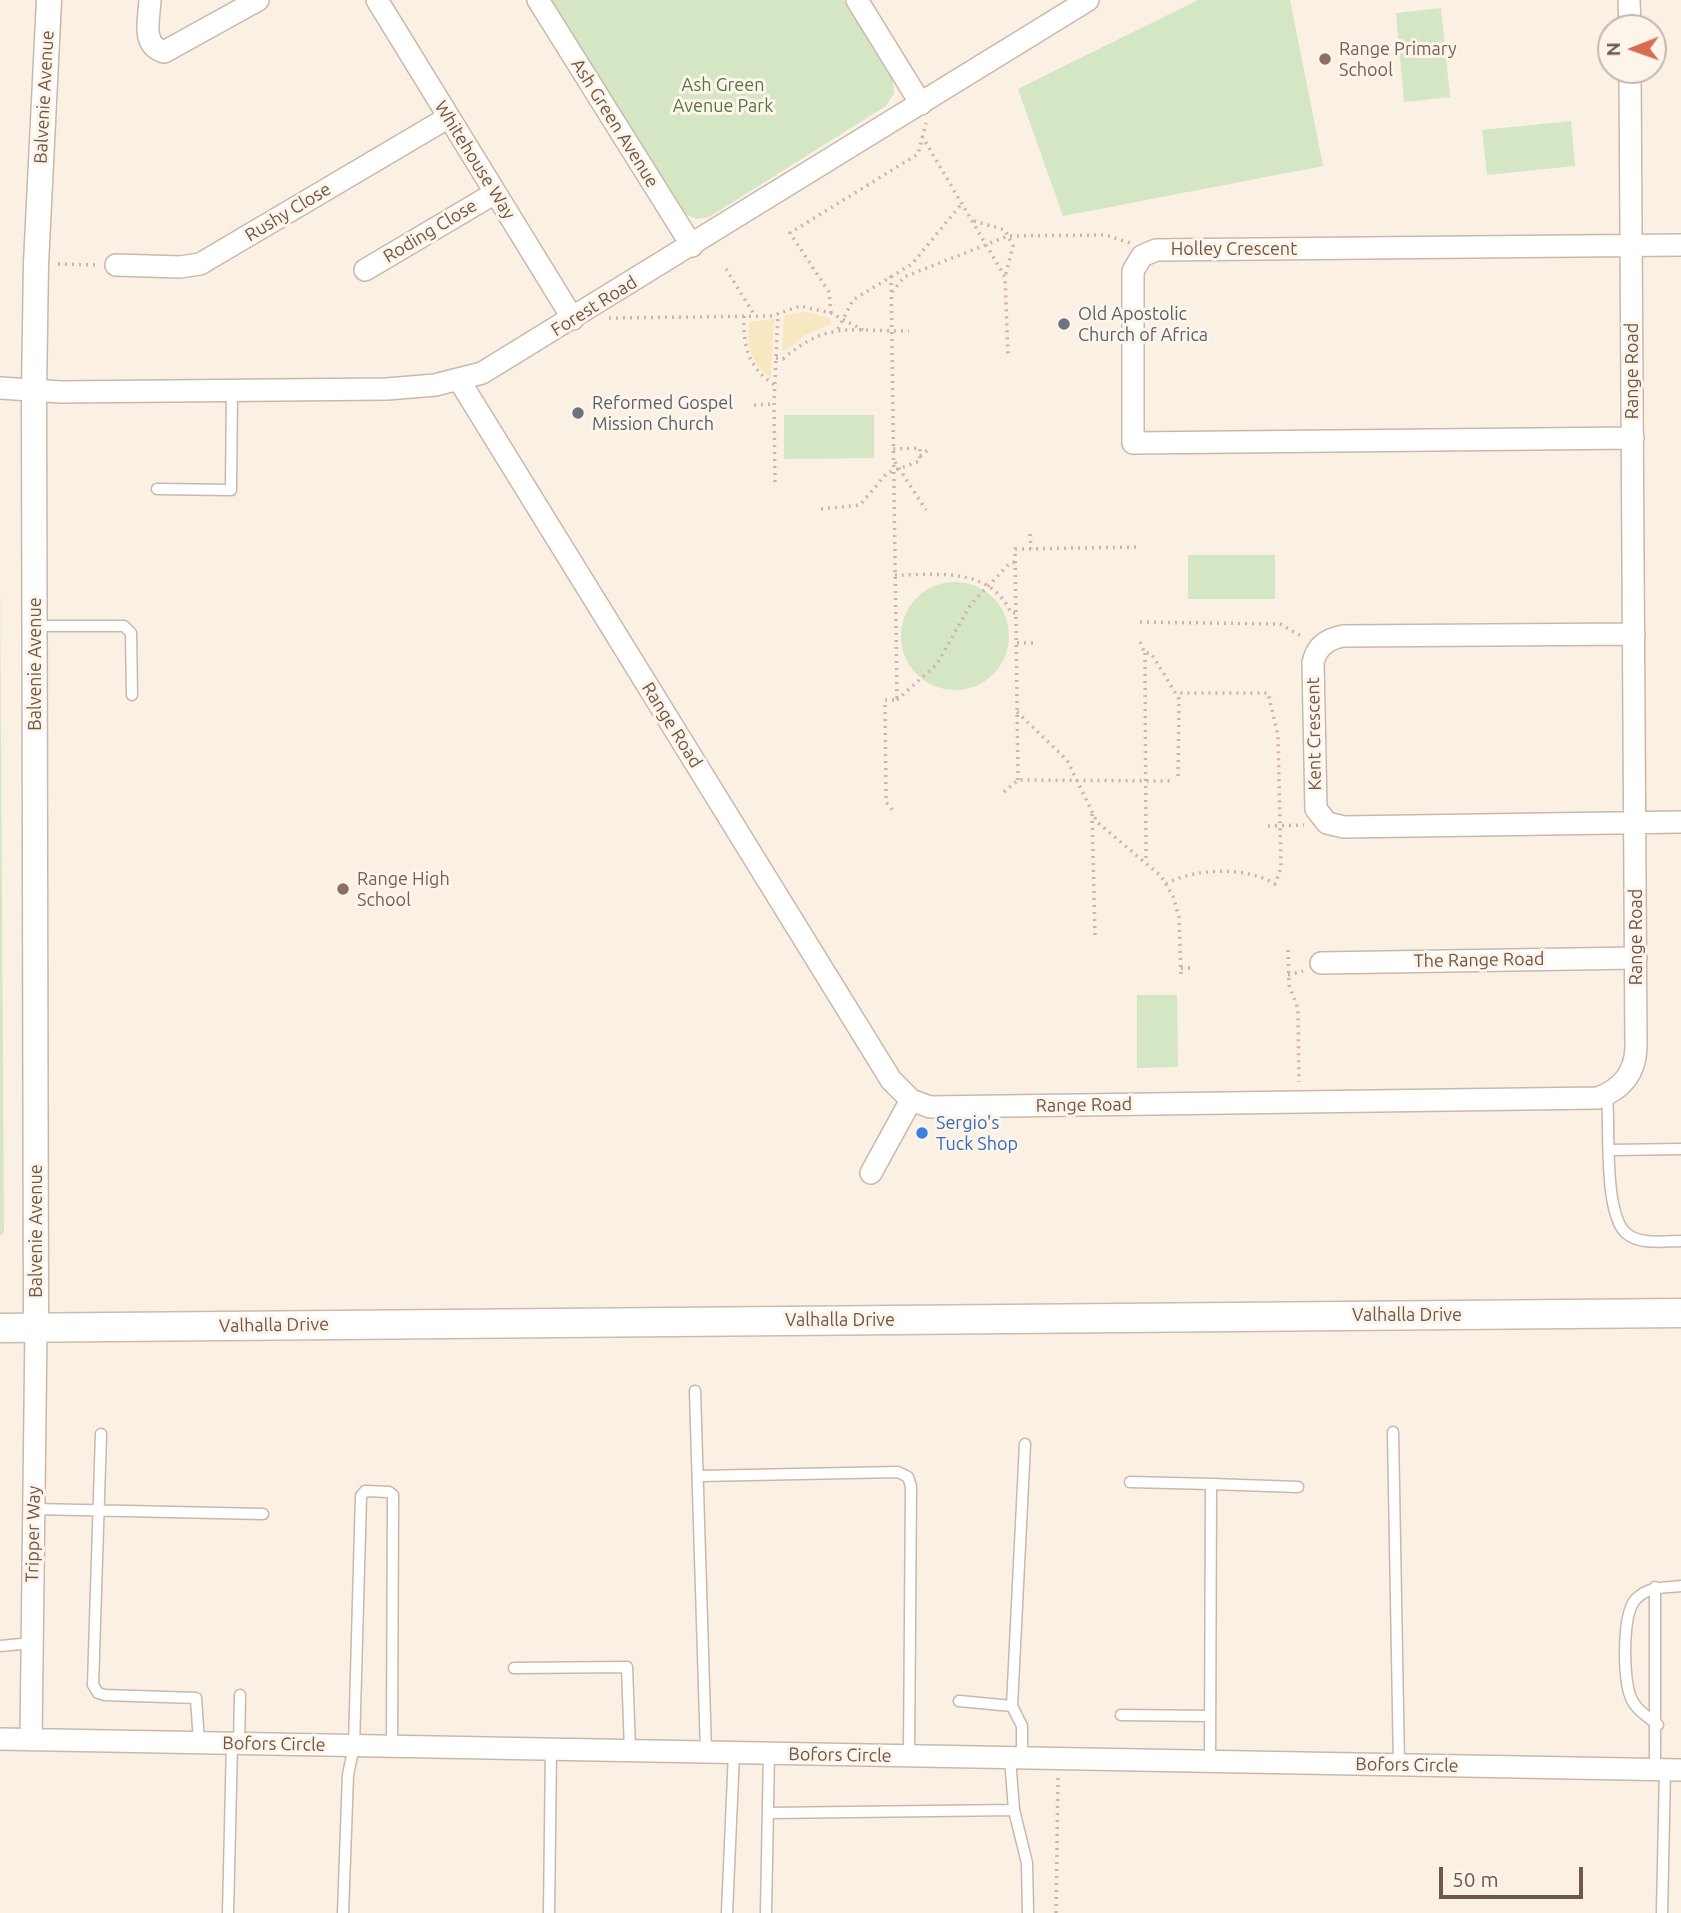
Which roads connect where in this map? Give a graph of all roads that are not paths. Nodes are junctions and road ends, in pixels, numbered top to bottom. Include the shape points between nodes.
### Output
1 (49, 0) edge
2 (150, 0) edge
3 (258, 0) edge
4 (377, 0) edge
5 (538, 0) edge
6 (856, 0) edge
7 (1088, 0) edge
8 (1630, 84) edge
9 (924, 108) junction
10 (449, 117) junction
11 (495, 193) junction
12 (1681, 245) edge
13 (692, 246) junction
14 (1631, 247) junction
15 (116, 265) road end
16 (365, 270) dead end
17 (573, 319) junction
18 (459, 380) junction
19 (0, 388) edge
20 (232, 389) junction
21 (34, 390) junction
22 (1633, 438) junction
23 (157, 489) dead end
24 (35, 626) junction
25 (1634, 634) junction
26 (132, 695) dead end
27 (1635, 822) junction
28 (1681, 822) edge
29 (1636, 958) junction
30 (1321, 963) dead end
31 (1606, 1095) junction
32 (911, 1100) junction
33 (1681, 1149) edge
34 (1610, 1150) junction
35 (871, 1173) dead end
36 (1681, 1241) edge
37 (1681, 1313) edge
38 (0, 1328) edge
39 (36, 1328) junction
40 (695, 1391) dead end
41 (1393, 1432) dead end
42 (101, 1434) dead end
43 (1025, 1444) dead end
44 (699, 1475) junction
45 (1130, 1482) dead end
46 (1211, 1484) junction
47 (1298, 1487) dead end
48 (34, 1509) junction
49 (99, 1511) junction
50 (263, 1514) dead end
51 (1681, 1586) edge
52 (1656, 1587) junction
53 (32, 1643) junction
54 (0, 1646) edge
55 (514, 1668) dead end
56 (240, 1695) dead end
57 (959, 1701) dead end
58 (1012, 1706) junction
59 (1121, 1715) dead end
60 (1210, 1716) junction
61 (1658, 1725) junction
62 (0, 1739) edge
63 (31, 1740) junction
64 (199, 1742) junction
65 (235, 1743) junction
66 (354, 1746) junction
67 (392, 1746) junction
68 (551, 1749) junction
69 (630, 1751) junction
70 (706, 1752) junction
71 (734, 1753) junction
72 (769, 1754) junction
73 (909, 1756) junction
74 (1016, 1758) junction
75 (1210, 1762) junction
76 (1399, 1765) junction
77 (1667, 1770) edge
78 (1014, 1810) junction
79 (769, 1813) junction
80 (228, 1913) edge
81 (343, 1913) edge
82 (549, 1913) edge
83 (727, 1913) edge
84 (766, 1913) edge
85 (1028, 1913) edge
86 (1662, 1913) edge

1 - 21 street, Balvenie Avenue
2 - 3 street via 148,40 156,50 172,50
4 - 10 street, Whitehouse Way
5 - 13 street, Ash Green Avenue
6 - 9 street
7 - 9 street, Forest Road
8 - 14 street, Range Road
9 - 13 street, Forest Road
10 - 11 street, Whitehouse Way
10 - 15 street, Rushy Close via 200,264
11 - 16 street, Roding Close
11 - 17 street, Whitehouse Way
12 - 14 street, Holley Crescent
13 - 17 street, Forest Road
14 - 22 street, Range Road
14 - 22 street, Holley Crescent via 1156,250 1136,263 1132,280 1133,443
17 - 18 street, Forest Road via 491,369
18 - 20 street, Forest Road via 387,389
18 - 32 street, Range Road via 891,1080
19 - 21 street, Forest Road
20 - 21 street, Forest Road
20 - 23 lane via 230,490
21 - 24 street, Balvenie Avenue
22 - 25 street, Range Road
24 - 26 lane via 124,626 131,632
24 - 39 street, Balvenie Avenue
25 - 27 street, Range Road
25 - 27 street, Kent Crescent via 1343,636 1321,647 1313,663 1315,800 1327,822 1344,827
27 - 28 street, Kent Crescent
27 - 29 street, Range Road
29 - 30 street, The Range Road
29 - 31 street, Range Road via 1636,1059 1625,1082
31 - 32 street, Range Road via 1590,1100 943,1107
31 - 34 lane
32 - 35 street
33 - 34 lane
34 - 36 lane via 1612,1198 1619,1226 1629,1236 1647,1241
37 - 39 main road, Valhalla Drive
38 - 39 main road, Valhalla Drive
39 - 48 street, Tripper Way
40 - 44 lane
41 - 76 lane
42 - 49 lane
43 - 58 lane
44 - 70 lane
44 - 73 lane via 898,1472 908,1477
45 - 46 lane
46 - 47 lane
46 - 60 lane
48 - 49 lane
48 - 53 street, Tripper Way
49 - 50 lane
49 - 64 lane via 95,1689 105,1695 196,1698
51 - 52 lane
52 - 61 lane
52 - 61 lane via 1636,1600 1626,1635 1630,1697 1639,1711
53 - 54 lane
53 - 63 street, Tripper Way
55 - 69 lane via 627,1667
56 - 65 lane
57 - 58 lane
58 - 74 lane via 1022,1726
59 - 60 lane
60 - 75 lane
61 - 77 lane
62 - 63 street, Bofors Circle
63 - 64 street, Bofors Circle
64 - 65 street, Bofors Circle
65 - 66 street, Bofors Circle
65 - 80 lane
66 - 67 street, Bofors Circle
66 - 67 lane via 361,1496 365,1491 393,1495
66 - 81 lane via 348,1775
67 - 68 street, Bofors Circle
68 - 69 street, Bofors Circle
68 - 82 lane
69 - 70 street, Bofors Circle
70 - 71 street, Bofors Circle
71 - 72 street, Bofors Circle
71 - 83 lane
72 - 73 street, Bofors Circle
72 - 79 lane
73 - 74 street, Bofors Circle
74 - 75 street, Bofors Circle
74 - 78 lane
75 - 76 street, Bofors Circle
76 - 77 street, Bofors Circle
77 - 86 lane
78 - 79 lane
78 - 85 lane via 1027,1863
79 - 84 lane

